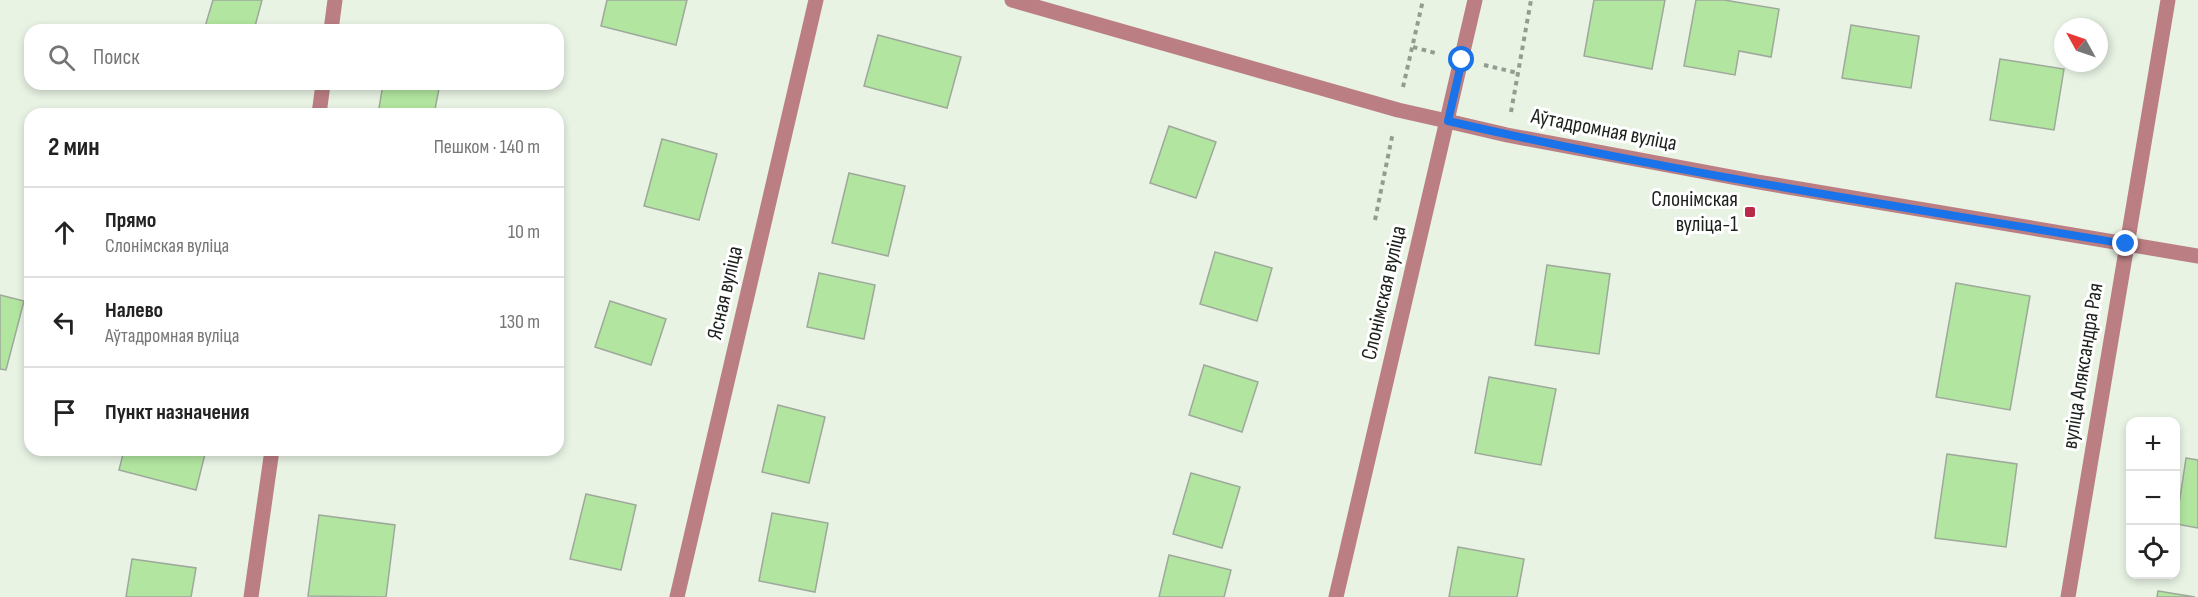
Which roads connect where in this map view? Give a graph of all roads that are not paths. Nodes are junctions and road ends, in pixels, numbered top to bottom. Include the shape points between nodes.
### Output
1 (335, 0) edge
2 (816, 0) edge
3 (1012, 0) edge
4 (1475, 0) edge
5 (2168, 0) edge
6 (332, 24) edge
7 (322, 90) edge
8 (320, 108) edge
9 (1448, 121) junction
10 (2126, 244) junction
11 (2198, 256) edge
12 (271, 456) edge
13 (251, 597) edge
14 (677, 597) edge
15 (1336, 597) edge
16 (2068, 597) edge

1 - 6 street
2 - 14 street, Ясная вуліца
3 - 9 street, Аўтадромная вуліца
4 - 9 street, Слонімская вуліца
5 - 10 street, вуліца Аляксандра Рая
7 - 8 street
9 - 10 street, Аўтадромная вуліца via 1758,182
9 - 15 street, Слонімская вуліца
10 - 11 street, Аўтадромная вуліца
10 - 16 street, вуліца Аляксандра Рая
12 - 13 street

